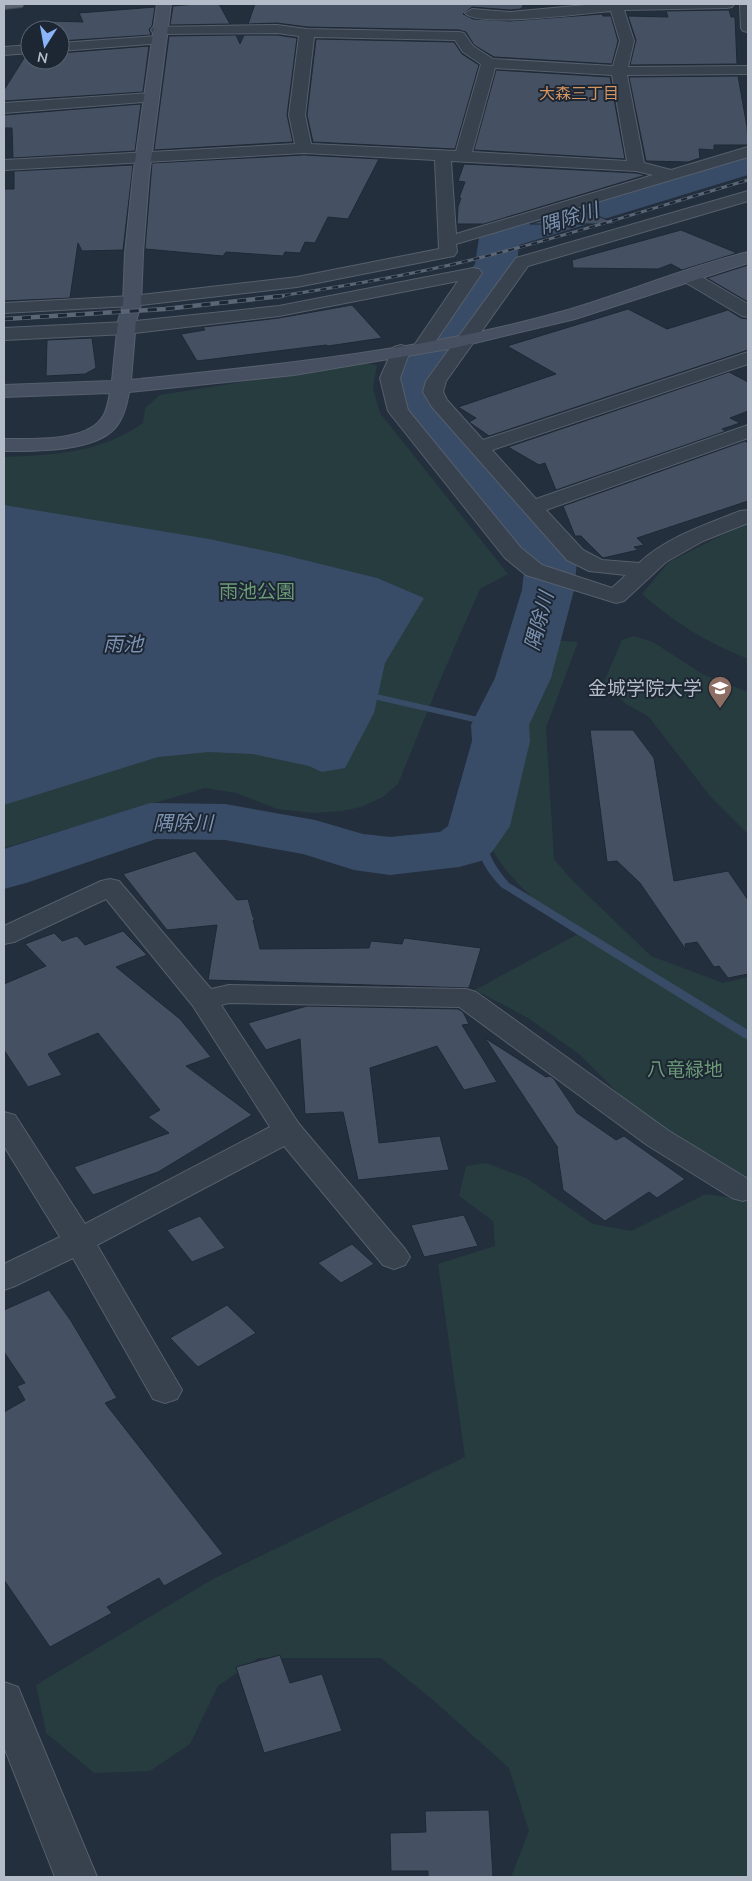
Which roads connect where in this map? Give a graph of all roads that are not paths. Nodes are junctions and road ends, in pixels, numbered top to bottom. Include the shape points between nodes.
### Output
1 (17, 4) edge
2 (164, 4) edge
3 (727, 4) edge
4 (747, 4) edge
5 (4, 5) edge
6 (616, 6) junction
7 (474, 9) edge
8 (748, 28) edge
9 (307, 33) junction
10 (158, 35) junction
11 (459, 36) junction
12 (70, 46) edge
13 (20, 50) edge
14 (4, 51) edge
15 (748, 60) edge
16 (489, 63) junction
17 (748, 70) edge
18 (620, 71) junction
19 (748, 75) edge
20 (151, 98) junction
21 (4, 108) edge
22 (304, 148) junction
23 (748, 152) edge
24 (142, 156) junction
25 (443, 157) junction
26 (462, 158) junction
27 (4, 165) edge
28 (636, 166) junction
29 (672, 175) junction
30 (748, 196) edge
31 (449, 241) junction
32 (748, 256) edge
33 (689, 277) junction
34 (132, 301) junction
35 (4, 308) edge
36 (748, 312) edge
37 (126, 328) junction
38 (4, 334) edge
39 (459, 341) junction
40 (427, 347) junction
41 (401, 351) junction
42 (748, 358) edge
43 (120, 387) junction
44 (4, 391) edge
45 (748, 431) edge
46 (4, 445) edge
47 (478, 448) junction
48 (534, 507) junction
49 (748, 516) edge
50 (642, 570) junction
51 (4, 936) edge
52 (204, 1000) junction
53 (4, 1122) edge
54 (288, 1131) junction
55 (743, 1190) dead end
56 (79, 1241) junction
57 (394, 1257) dead end
58 (4, 1278) edge
59 (165, 1390) dead end
60 (4, 1699) edge
61 (76, 1877) edge

1 - 5 main road
2 - 10 street
3 - 6 street
4 - 8 street
6 - 7 street via 510,16
6 - 18 street via 626,41
7 - 11 street
9 - 10 street via 276,29
9 - 11 street
9 - 22 street via 298,114
10 - 12 street
10 - 20 street
11 - 16 street via 468,49
13 - 14 street
15 - 17 street
16 - 18 street
16 - 26 street
17 - 18 street
17 - 19 street
18 - 28 street
20 - 21 street
20 - 24 street
22 - 24 street
22 - 25 street
23 - 29 street
24 - 27 street
24 - 34 street
25 - 26 street
25 - 31 street
26 - 28 street
28 - 29 street
29 - 31 street
30 - 39 street via 522,262
31 - 34 street via 448,252 297,282
32 - 33 street
33 - 36 street
33 - 39 street via 569,315
34 - 35 street
34 - 37 street
37 - 38 street
37 - 40 street via 279,311 473,273
37 - 43 street
39 - 40 street
39 - 47 street via 433,392
40 - 41 street
41 - 43 street via 294,369
41 - 50 street via 390,378 398,410 514,552 534,570 616,596
42 - 47 street
43 - 44 street
43 - 46 street via 109,424 95,433 66,442
45 - 48 street
47 - 48 street
48 - 50 street via 575,555 597,566
49 - 50 street via 695,536
51 - 52 street via 110,887
52 - 54 street
52 - 55 street via 229,994 466,998 658,1138
53 - 56 street
54 - 56 street
54 - 57 street
56 - 58 street
56 - 59 street
60 - 61 street

